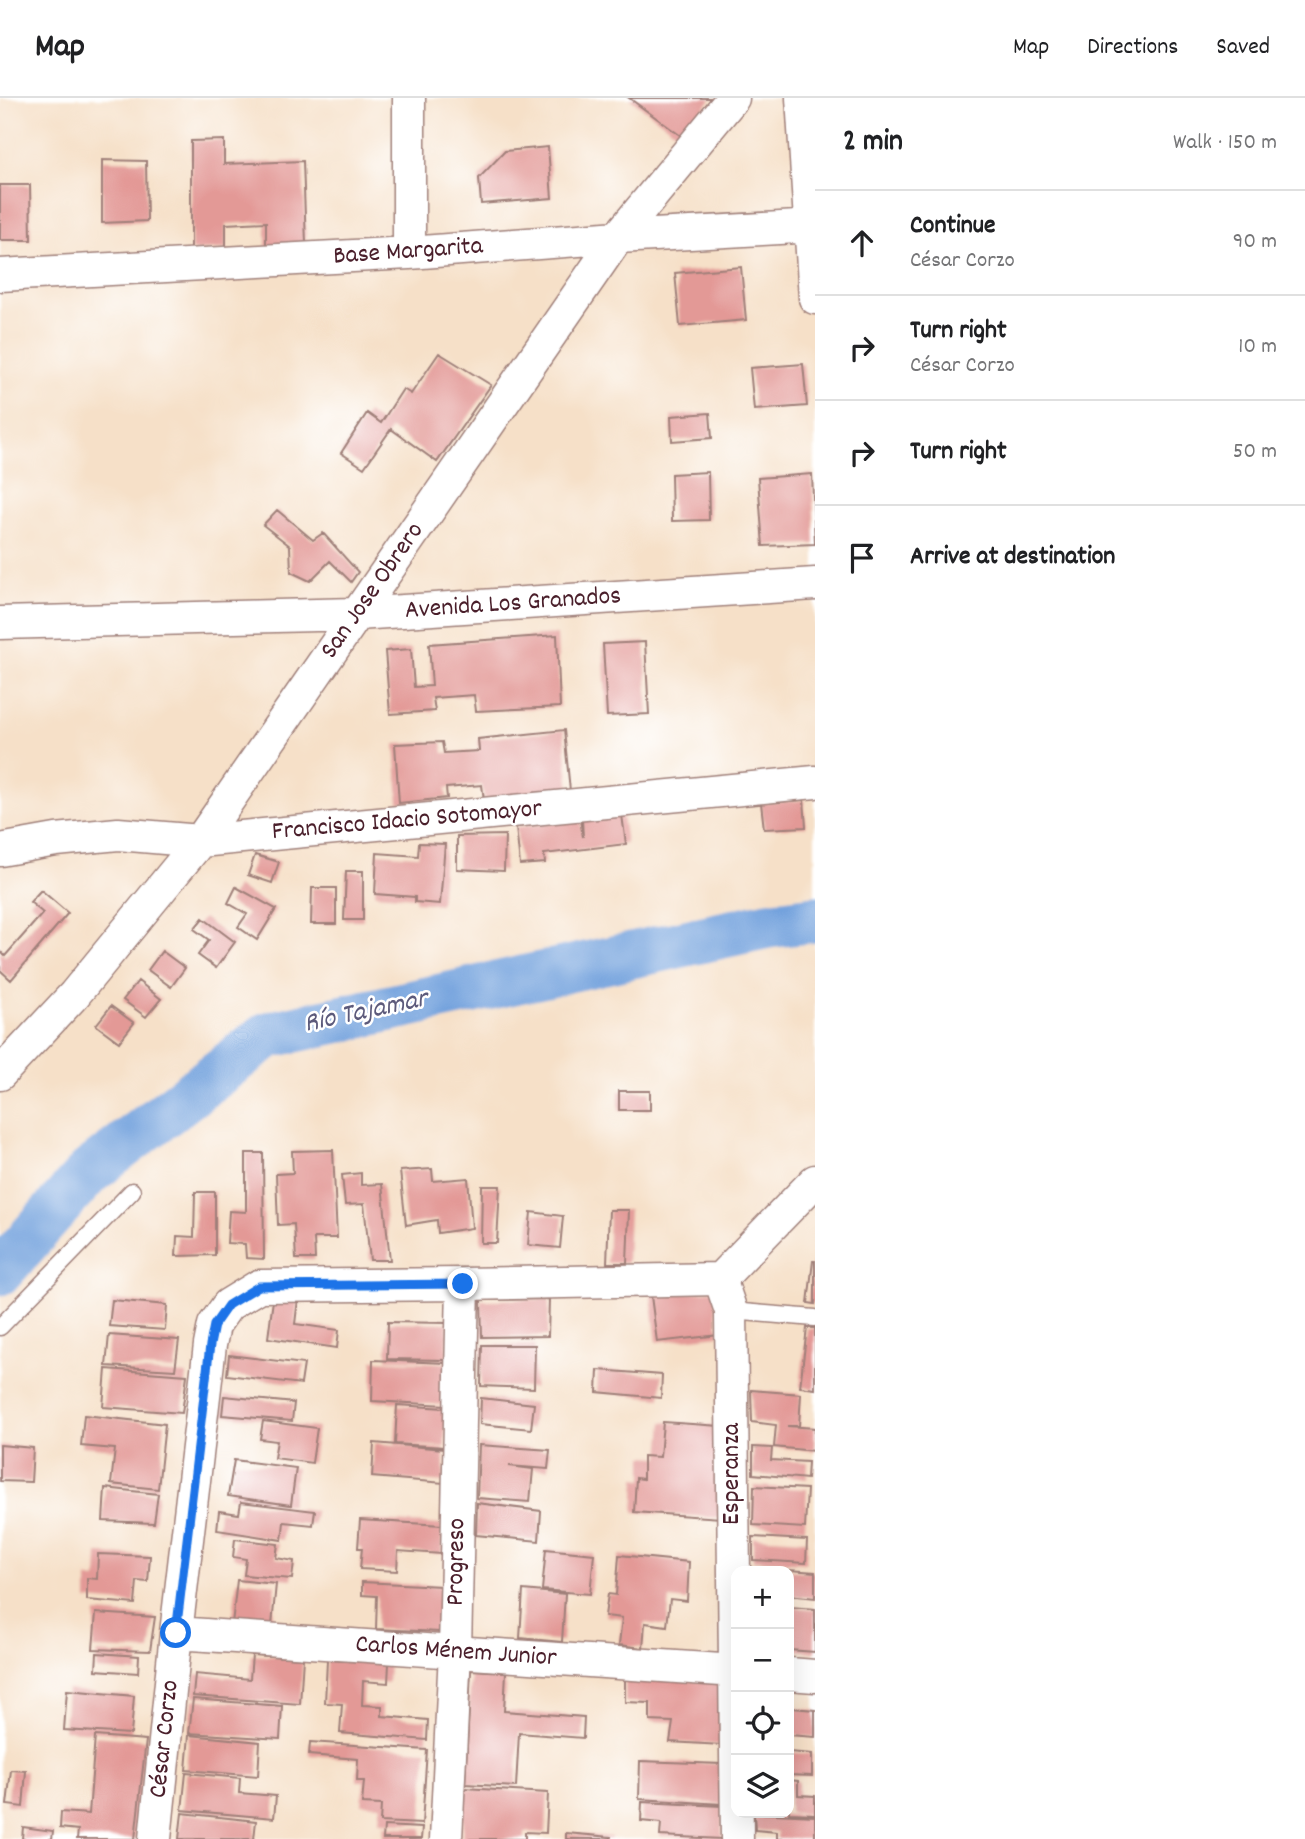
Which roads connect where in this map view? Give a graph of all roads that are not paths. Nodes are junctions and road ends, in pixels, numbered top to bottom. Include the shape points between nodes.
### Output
1 (409, 98) edge
2 (733, 98) edge
3 (802, 98) edge
4 (812, 227) edge
5 (618, 237) junction
6 (409, 253) junction
7 (0, 275) edge
8 (815, 298) edge
9 (815, 584) edge
10 (357, 614) junction
11 (0, 623) edge
12 (815, 782) edge
13 (200, 841) junction
14 (0, 850) edge
15 (0, 1074) edge
16 (815, 1181) edge
17 (132, 1191) dead end
18 (720, 1279) junction
19 (463, 1284) junction
20 (731, 1311) junction
21 (815, 1318) edge
22 (0, 1327) edge
23 (735, 1629) edge
24 (176, 1633) junction
25 (456, 1651) junction
26 (731, 1671) edge
27 (794, 1674) edge
28 (815, 1676) edge
29 (735, 1692) edge
30 (155, 1839) edge
31 (446, 1839) edge
32 (737, 1839) edge

1 - 6 street
2 - 5 street, San Jose Obrero
3 - 4 street
4 - 5 street, Base Margarita
4 - 8 street
5 - 6 street, Base Margarita
5 - 10 street, San Jose Obrero
6 - 7 street, Base Margarita
9 - 10 street, Avenida Los Granados
10 - 11 street, Avenida Los Granados
10 - 13 street, San Jose Obrero
12 - 13 street, Francisco Idacio Sotomayor
13 - 14 street, Francisco Idacio Sotomayor via 118,834
13 - 15 street, San Jose Obrero via 74,995
16 - 18 street
17 - 22 lane
18 - 19 street
18 - 20 street, Esperanza
19 - 24 street, César Corzo via 259,1286 228,1305 214,1325 210,1345
19 - 25 street, Progreso
20 - 21 lane
20 - 23 street, Esperanza
24 - 25 street, Carlos Ménem Junior
24 - 30 street, César Corzo
25 - 26 street, Carlos Ménem Junior
25 - 31 street, Progreso
27 - 28 street
29 - 32 street, Esperanza

